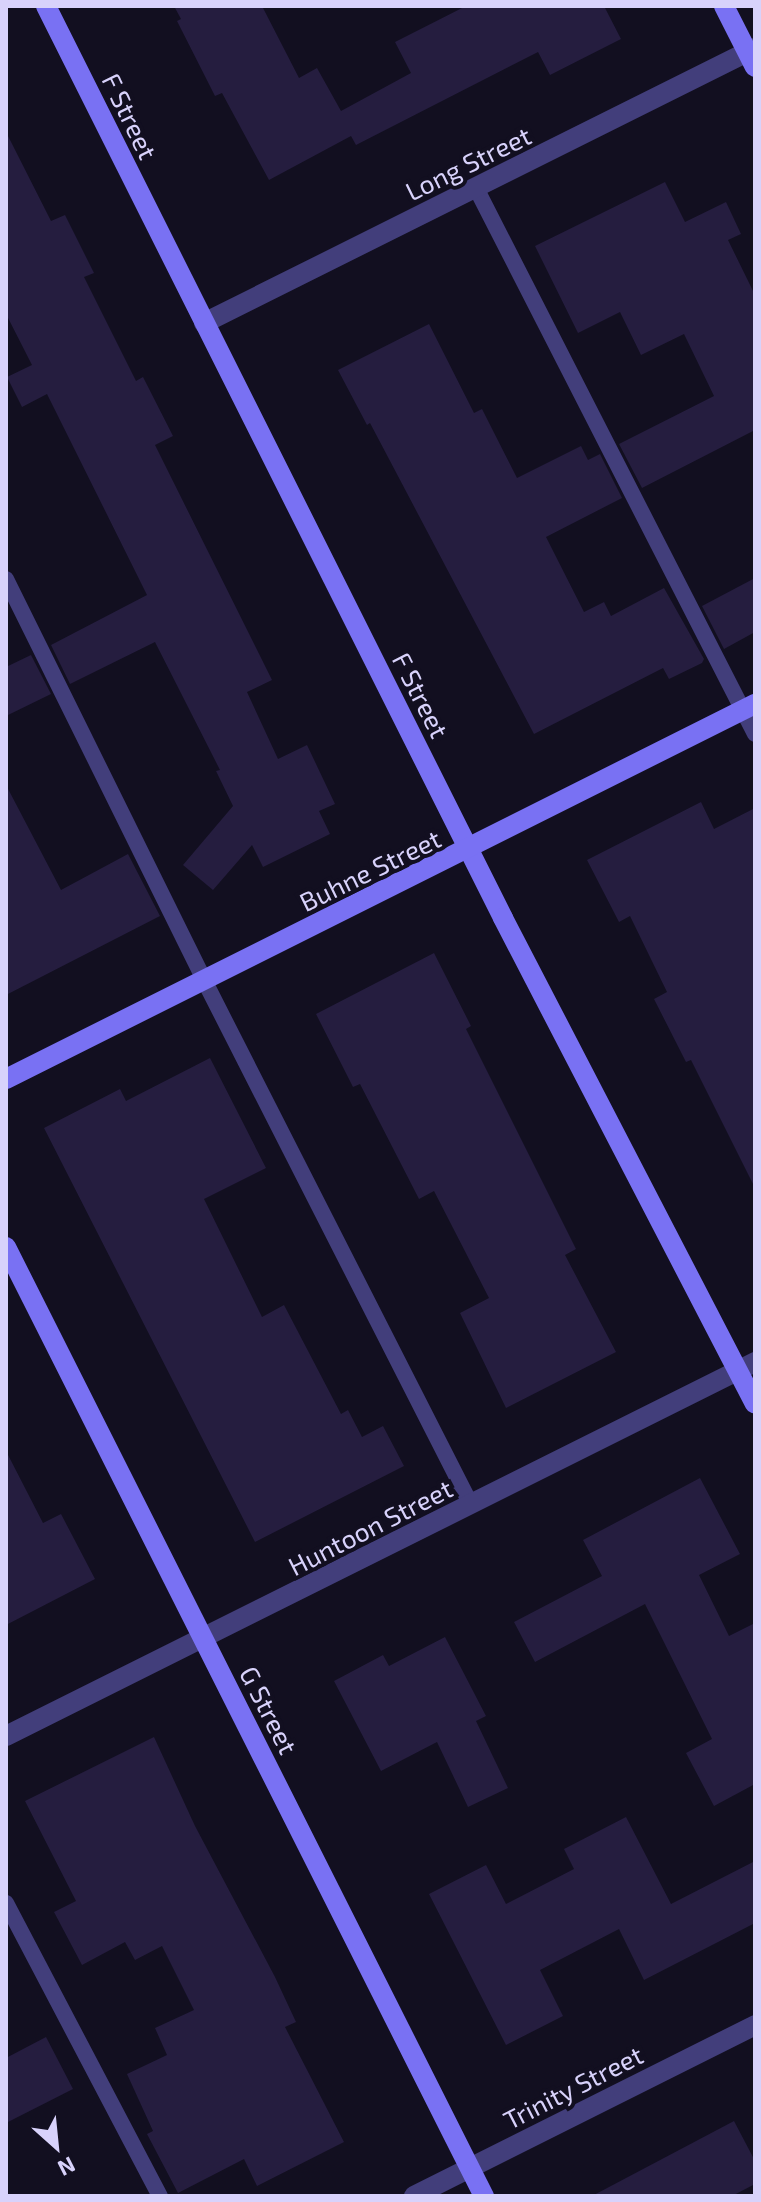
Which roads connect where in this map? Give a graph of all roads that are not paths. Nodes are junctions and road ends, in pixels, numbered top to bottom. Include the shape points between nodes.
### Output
1 (46, 6) edge
2 (724, 6) edge
3 (752, 56) edge
4 (476, 188) junction
5 (204, 323) junction
6 (6, 579) edge
7 (749, 707) edge
8 (755, 734) edge
9 (470, 849) junction
10 (204, 980) junction
11 (6, 1079) edge
12 (6, 1247) edge
13 (747, 1366) edge
14 (755, 1404) edge
15 (471, 1505) junction
16 (204, 1638) junction
17 (6, 1736) edge
18 (6, 1903) edge
19 (753, 2032) edge
20 (470, 2168) junction
21 (160, 2196) edge
22 (414, 2196) edge
23 (484, 2196) edge

1 - 5 street, F Street
2 - 3 street
3 - 4 street, Long Street
4 - 5 street, Long Street
4 - 7 lane
5 - 9 street, F Street
6 - 10 lane
7 - 8 lane
7 - 9 street, Buhne Street
9 - 10 street, Buhne Street
9 - 13 street, F Street
10 - 11 street, Buhne Street
10 - 15 lane
12 - 16 street, G Street
13 - 14 street, F Street
13 - 15 street, Huntoon Street
15 - 16 street, Huntoon Street
16 - 17 street, Huntoon Street
16 - 20 street, G Street
18 - 21 lane
19 - 20 street, Trinity Street
20 - 22 street, Trinity Street
20 - 23 street, G Street

